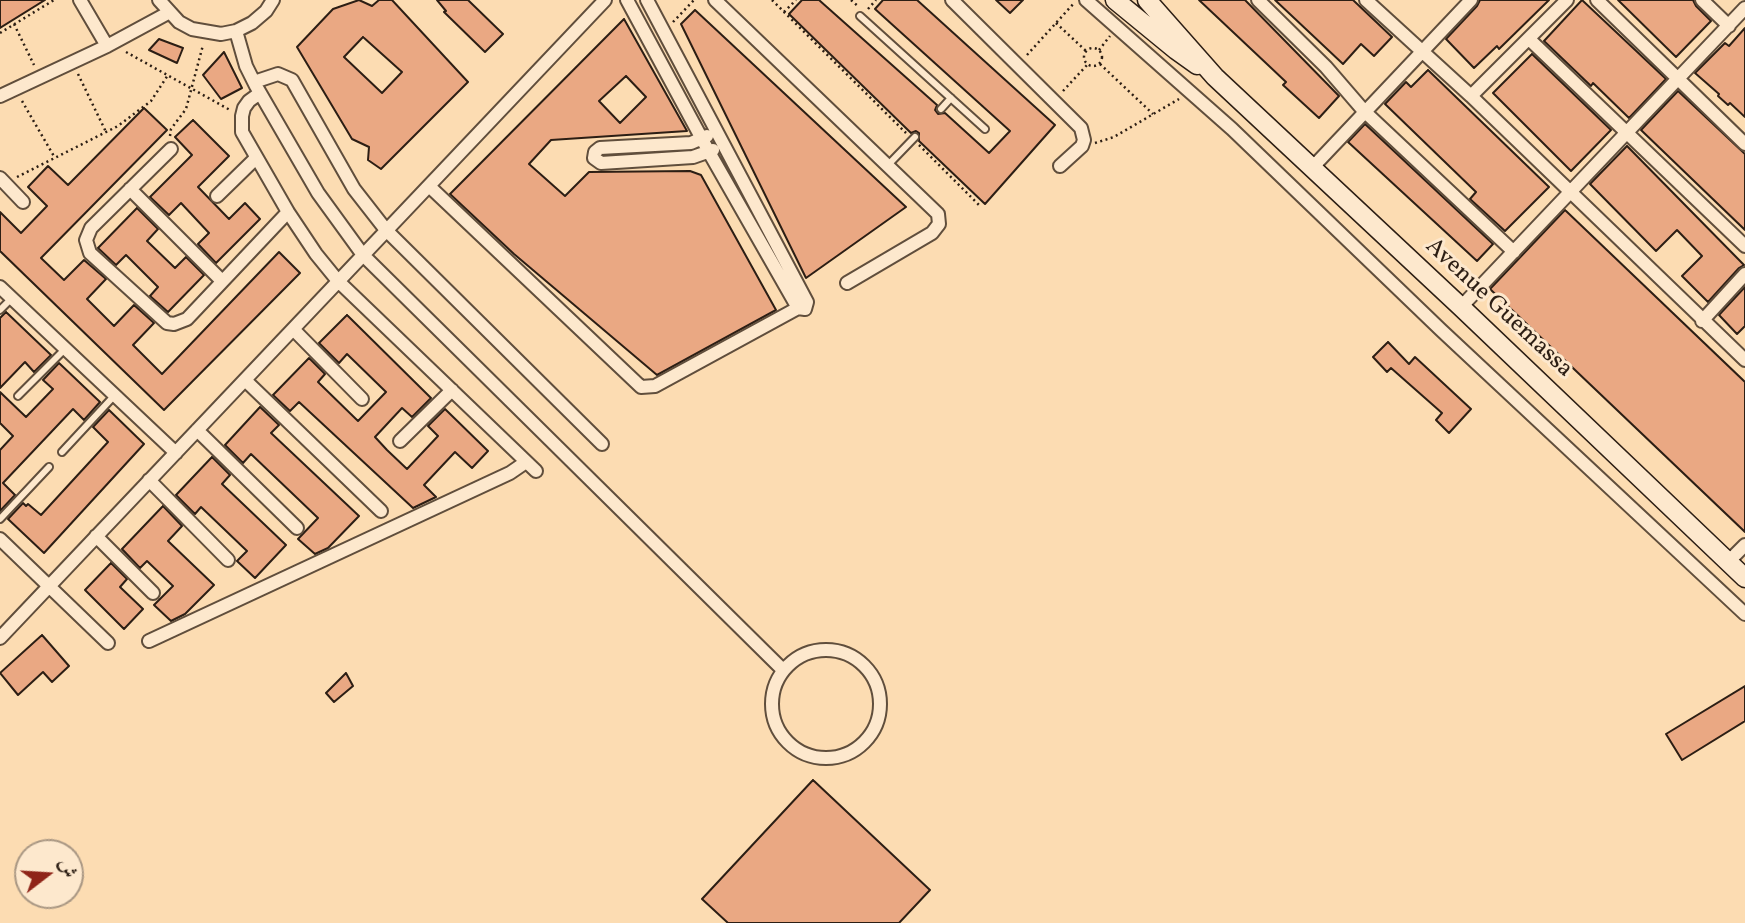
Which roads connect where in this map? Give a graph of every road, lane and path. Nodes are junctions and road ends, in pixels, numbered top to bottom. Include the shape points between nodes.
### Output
1 (54, 0) edge
2 (80, 0) edge
3 (159, 0) edge
4 (273, 0) edge
5 (605, 0) edge
6 (627, 0) edge
7 (647, 0) edge
8 (694, 0) edge
9 (715, 0) edge
10 (772, 0) edge
11 (796, 0) edge
12 (952, 0) edge
13 (1077, 0) edge
14 (1086, 0) edge
15 (1115, 0) edge
16 (1147, 0) edge
17 (1258, 0) edge
18 (1366, 0) edge
19 (1471, 0) edge
20 (1567, 0) edge
21 (1597, 0) edge
22 (1702, 0) edge
23 (1745, 8) edge
24 (784, 12) junction
25 (168, 13) junction
26 (860, 16) dead end
27 (1056, 23) junction
28 (15, 24) junction
29 (1728, 26) junction
30 (1116, 28) junction
31 (236, 31) junction
32 (0, 33) edge
33 (206, 33) junction
34 (664, 33) junction
35 (1529, 40) junction
36 (109, 45) junction
37 (1099, 50) junction
38 (1086, 51) junction
39 (1420, 51) junction
40 (72, 62) junction
41 (1100, 64) junction
42 (1018, 65) junction
43 (1087, 65) junction
44 (168, 75) junction
45 (1215, 77) junction
46 (39, 78) junction
47 (1679, 79) junction
48 (192, 88) junction
49 (257, 88) junction
50 (15, 89) junction
51 (1191, 92) junction
52 (0, 96) edge
53 (1471, 96) junction
54 (951, 98) junction
55 (1054, 100) junction
56 (941, 109) dead end
57 (1364, 111) junction
58 (1153, 114) junction
59 (242, 116) junction
60 (985, 129) dead end
61 (716, 130) junction
62 (106, 132) junction
63 (1627, 134) junction
64 (914, 138) junction
65 (702, 139) junction
66 (723, 144) junction
67 (1745, 144) edge
68 (1082, 146) junction
69 (171, 149) joint
70 (709, 152) junction
71 (55, 158) junction
72 (256, 158) junction
73 (888, 165) junction
74 (1060, 166) dead end
75 (1312, 167) junction
76 (3, 181) edge
77 (429, 186) junction
78 (130, 189) junction
79 (1570, 194) junction
80 (217, 196) dead end
81 (23, 202) dead end
82 (980, 206) dead end
83 (288, 212) junction
84 (386, 230) junction
85 (1745, 246) edge
86 (1514, 252) junction
87 (363, 255) junction
88 (1745, 274) edge
89 (222, 281) junction
90 (338, 281) junction
91 (847, 283) dead end
92 (0, 288) edge
93 (11, 299) junction
94 (1461, 307) junction
95 (798, 308) junction
96 (0, 310) edge
97 (1702, 321) junction
98 (293, 329) junction
99 (65, 349) junction
100 (1745, 359) edge
101 (245, 380) junction
102 (452, 390) junction
103 (18, 396) dead end
104 (114, 396) junction
105 (362, 399) dead end
106 (197, 430) junction
107 (400, 441) dead end
108 (602, 444) dead end
109 (62, 452) dead end
110 (176, 453) junction
111 (49, 467) dead end
112 (149, 480) junction
113 (381, 511) dead end
114 (0, 519) edge
115 (297, 528) dead end
116 (96, 536) junction
117 (0, 539) edge
118 (1745, 545) edge
119 (228, 560) dead end
120 (1728, 562) junction
121 (1745, 578) edge
122 (49, 586) junction
123 (153, 593) dead end
124 (1745, 614) edge
125 (0, 638) edge
126 (149, 641) dead end
127 (108, 643) dead end
128 (783, 670) junction

1 - 28 path
2 - 36 street
3 - 25 street
4 - 31 street via 252,23
5 - 77 street
6 - 65 street
7 - 34 street
8 - 34 path
9 - 73 street
10 - 24 path
11 - 24 path
12 - 42 street
13 - 27 path
14 - 30 street
15 - 45 main road, Avenue Guemassa
16 - 45 main road, Avenue Guemassa
17 - 57 street
18 - 39 street
19 - 39 street
20 - 35 street
21 - 47 street
22 - 29 street
23 - 29 street
24 - 64 path
25 - 33 street
25 - 36 street
26 - 54 lane
27 - 38 path
27 - 42 path
28 - 32 path
28 - 46 path
29 - 47 street
30 - 37 path
30 - 51 street
31 - 33 street
31 - 49 street
33 - 48 path
34 - 61 street
35 - 53 street
35 - 63 street
36 - 40 street
36 - 44 path
37 - 38 path
37 - 41 path
38 - 43 path
39 - 53 street
39 - 57 street
40 - 46 street
40 - 62 path
41 - 43 path
41 - 58 path
42 - 55 street
43 - 55 path
44 - 48 path
44 - 62 path via 151,101
45 - 75 main road, Avenue Guemassa
46 - 50 street
47 - 63 street
47 - 67 street
48 - 59 path
48 - 69 path via 186,109 171,129
49 - 59 street
49 - 84 street via 278,74 292,80 354,189
49 - 87 street via 332,214
50 - 52 street
50 - 71 path
51 - 58 path
51 - 124 street
53 - 79 street
54 - 56 lane
54 - 60 lane
55 - 68 street via 1081,128
57 - 75 street
57 - 86 street
58 - 68 path via 1114,136
59 - 72 street via 242,132
61 - 65 street
61 - 66 street
62 - 71 path
63 - 79 street
63 - 85 street
64 - 73 lane
64 - 82 path
65 - 70 street
65 - 70 street via 600,148 594,158 601,163
66 - 70 street
66 - 95 street via 807,302 805,309
68 - 74 street
69 - 78 street
70 - 95 street
71 - 76 path
72 - 80 street
72 - 83 street
73 - 91 street via 935,209 939,225
75 - 94 main road, Avenue Guemassa
76 - 81 street
77 - 84 street
77 - 95 street via 641,387 655,386
78 - 89 street
78 - 89 street via 91,228 86,240 90,253 167,323 187,318
79 - 86 street
79 - 97 street
83 - 89 street
83 - 90 street
84 - 87 street
84 - 108 street
86 - 94 street
87 - 90 street
87 - 128 street
88 - 97 street
90 - 98 street
90 - 102 street
92 - 93 street
93 - 96 lane
93 - 99 street
94 - 120 main road, Avenue Guemassa
97 - 100 street
98 - 101 street
98 - 105 street
99 - 103 lane
99 - 104 street
101 - 106 street
101 - 113 street
102 - 107 street
102 - 126 street via 531,467
104 - 109 lane
104 - 110 street
106 - 110 street
106 - 115 street
110 - 112 street
111 - 114 lane
112 - 116 street
112 - 119 street
116 - 122 street
116 - 123 street
117 - 122 street
118 - 120 street
120 - 121 main road, Avenue Guemassa
122 - 125 street
122 - 127 street
128 - 128 street via 772,698 772,712 776,727 796,749 809,756 836,758 871,736 881,710 880,696 871,673 855,657 832,649 818,650 805,653

